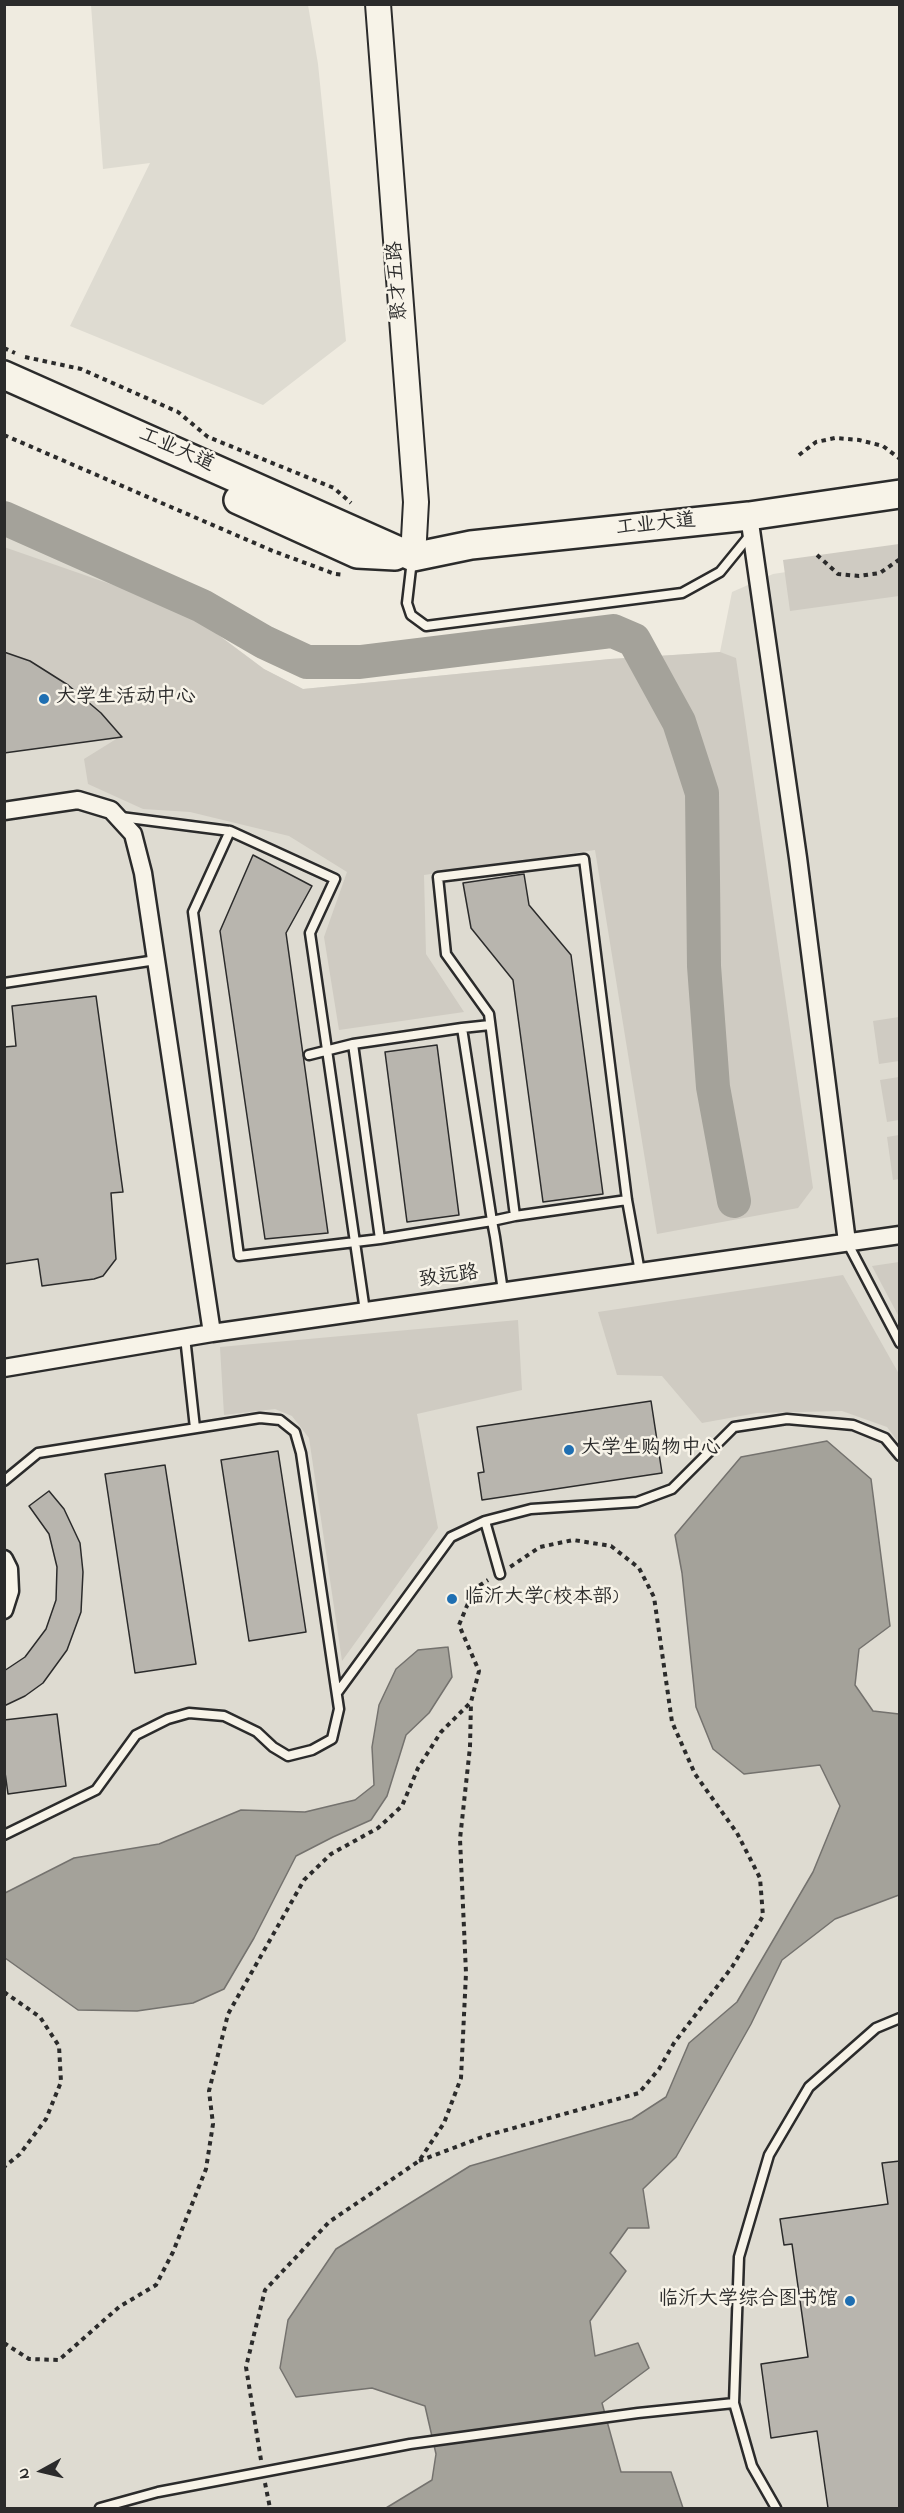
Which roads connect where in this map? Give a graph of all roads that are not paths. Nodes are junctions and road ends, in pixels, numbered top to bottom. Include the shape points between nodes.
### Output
1 (378, 4) edge
2 (4, 375) edge
3 (4, 395) edge
4 (900, 494) edge
5 (900, 512) edge
6 (750, 525) junction
7 (413, 557) junction
8 (4, 812) edge
9 (117, 817) junction
10 (230, 831) junction
11 (156, 960) junction
12 (4, 982) edge
13 (490, 1025) junction
14 (462, 1028) junction
15 (353, 1044) junction
16 (326, 1050) junction
17 (309, 1055) dead end
18 (627, 1200) junction
19 (515, 1216) junction
20 (492, 1221) junction
21 (900, 1235) edge
22 (380, 1239) junction
23 (354, 1242) junction
24 (847, 1242) junction
25 (640, 1272) junction
26 (503, 1292) junction
27 (365, 1311) junction
28 (212, 1333) junction
29 (185, 1337) junction
30 (900, 1343) edge
31 (4, 1368) edge
32 (195, 1428) junction
33 (900, 1456) edge
34 (4, 1481) edge
35 (485, 1521) junction
36 (4, 1559) edge
37 (500, 1574) road end
38 (4, 1610) edge
39 (337, 1693) junction
40 (4, 1835) edge
41 (900, 2018) edge
42 (734, 2403) junction
43 (100, 2508) edge
44 (776, 2508) edge

1 - 7 street, 聚才五路 via 416,502
2 - 7 main road, 工业大道
3 - 7 main road, 工业大道 via 357,554
4 - 6 main road, 工业大道
5 - 6 main road, 工业大道
6 - 7 main road, 工业大道 via 471,545
6 - 7 lane via 720,572 682,593 426,626 411,615 407,603
6 - 24 street
8 - 9 street via 78,800 111,810
9 - 10 lane
9 - 11 street via 133,834
10 - 16 lane via 335,879 310,933
10 - 23 lane via 193,912 239,1256
11 - 12 lane
11 - 28 street
13 - 14 lane
13 - 18 lane via 489,1014 446,954 438,877 584,859
13 - 19 lane
14 - 15 lane
14 - 20 lane
15 - 16 lane
15 - 22 lane
16 - 17 lane
16 - 23 lane
18 - 19 lane
18 - 25 lane
19 - 20 lane
20 - 22 lane
20 - 26 lane
21 - 24 street, 致远路
22 - 23 lane
23 - 27 lane
24 - 25 street, 致远路
24 - 30 lane
25 - 26 street, 致远路
26 - 27 street, 致远路
27 - 28 street, 致远路
28 - 29 street, 致远路
29 - 31 street, 致远路
29 - 32 lane
32 - 34 lane via 38,1453
32 - 39 lane via 260,1418 280,1420 294,1432 301,1453
33 - 35 lane via 885,1438 853,1425 787,1419 734,1427 672,1489 637,1502 531,1509
35 - 37 lane
35 - 39 lane via 451,1537
36 - 38 street via 9,1569 10,1591
39 - 40 lane via 339,1709 332,1739 312,1750 288,1756 257,1732 224,1716 189,1713 136,1735 96,1790
41 - 42 lane via 876,2028 809,2087 769,2155 740,2257
42 - 43 lane via 438,2440 158,2492
42 - 44 lane via 752,2466

